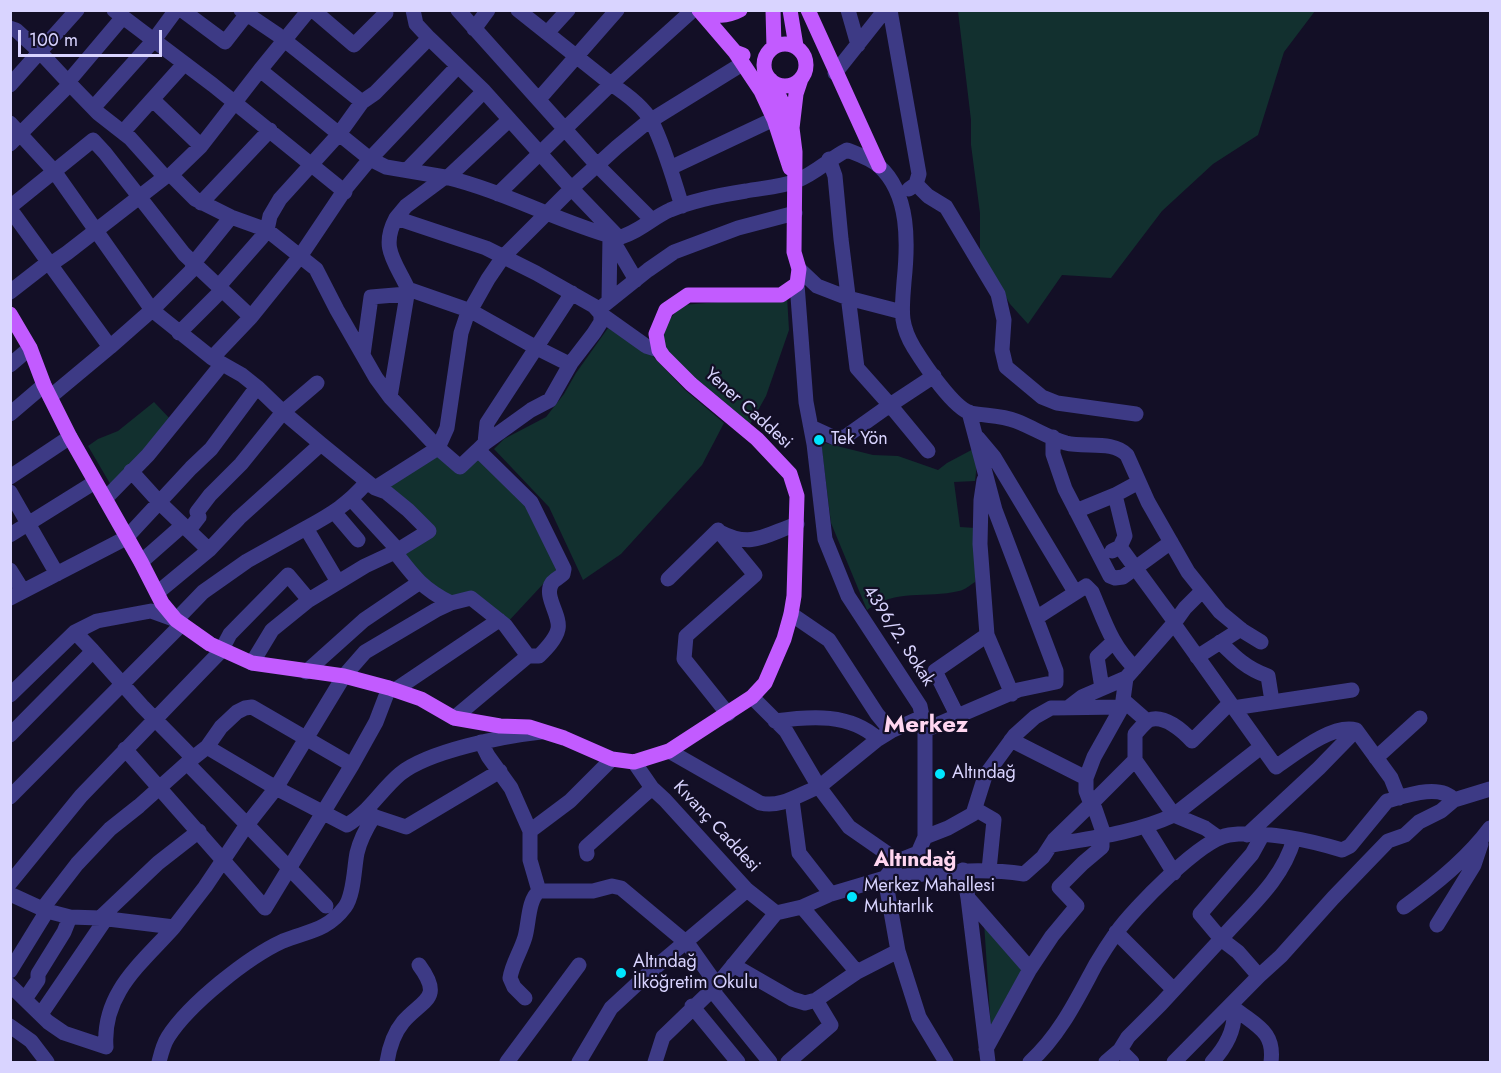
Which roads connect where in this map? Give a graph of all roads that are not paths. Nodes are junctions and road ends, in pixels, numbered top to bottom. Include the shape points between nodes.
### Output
1 (77, 10) edge
2 (176, 10) edge
3 (182, 10) edge
4 (311, 10) edge
5 (413, 10) edge
6 (458, 10) edge
7 (488, 10) edge
8 (518, 10) edge
9 (568, 10) edge
10 (617, 10) edge
11 (693, 10) edge
12 (701, 10) edge
13 (740, 10) edge
14 (773, 10) edge
15 (790, 10) edge
16 (808, 10) edge
17 (848, 10) edge
18 (885, 10) edge
19 (890, 10) edge
20 (246, 12) edge
21 (119, 13) edge
22 (387, 13) dead end
23 (10, 28) edge
24 (474, 29) junction
25 (547, 33) junction
26 (429, 38) junction
27 (154, 40) junction
28 (285, 40) junction
29 (858, 45) junction
30 (796, 46) junction
31 (772, 48) junction
32 (40, 52) junction
33 (576, 56) junction
34 (741, 57) junction
35 (184, 64) junction
36 (458, 66) junction
37 (260, 70) junction
38 (835, 73) junction
39 (769, 77) junction
40 (801, 79) junction
41 (69, 83) junction
42 (611, 84) junction
43 (10, 85) edge
44 (484, 91) junction
45 (539, 99) junction
46 (153, 100) junction
47 (362, 102) junction
48 (236, 103) junction
49 (93, 108) junction
50 (774, 119) junction
51 (509, 120) junction
52 (651, 120) junction
53 (792, 128) junction
54 (270, 130) junction
55 (566, 130) junction
56 (863, 131) junction
57 (123, 132) junction
58 (14, 133) edge
59 (339, 134) junction
60 (201, 146) junction
61 (847, 150) junction
62 (540, 154) junction
63 (370, 159) junction
64 (830, 159) junction
65 (312, 165) junction
66 (597, 165) junction
67 (879, 166) junction
68 (670, 168) junction
69 (407, 170) junction
70 (54, 171) junction
71 (168, 176) junction
72 (446, 177) junction
73 (795, 182) junction
74 (916, 184) junction
75 (572, 189) junction
76 (897, 189) junction
77 (345, 192) junction
78 (498, 194) junction
79 (138, 197) junction
80 (201, 203) junction
81 (682, 206) junction
82 (10, 208) edge
83 (795, 213) junction
84 (546, 214) junction
85 (231, 217) junction
86 (396, 218) junction
87 (651, 219) junction
88 (267, 230) junction
89 (95, 231) junction
90 (614, 237) junction
91 (301, 255) junction
92 (503, 257) junction
93 (51, 264) junction
94 (194, 264) junction
95 (798, 277) junction
96 (636, 280) junction
97 (220, 289) junction
98 (10, 292) edge
99 (408, 292) junction
100 (572, 293) junction
101 (848, 298) junction
102 (603, 308) junction
103 (152, 310) junction
104 (471, 311) junction
105 (902, 312) junction
106 (10, 314) edge
107 (251, 317) junction
108 (180, 333) junction
109 (110, 347) junction
110 (535, 347) junction
111 (30, 348) junction
112 (659, 350) junction
113 (363, 355) junction
114 (217, 361) junction
115 (571, 363) junction
116 (10, 365) edge
117 (934, 376) junction
118 (317, 383) dead end
119 (257, 387) junction
120 (47, 391) junction
121 (390, 397) junction
122 (890, 405) junction
123 (283, 412) junction
124 (969, 412) junction
125 (10, 414) edge
126 (1136, 414) dead end
127 (811, 427) junction
128 (976, 436) junction
129 (70, 437) junction
130 (1053, 437) junction
131 (321, 444) junction
132 (481, 447) junction
133 (438, 448) junction
134 (928, 451) dead end
135 (131, 471) junction
136 (985, 473) junction
137 (10, 477) edge
138 (95, 482) junction
139 (1139, 482) junction
140 (371, 485) junction
141 (10, 492) edge
142 (1115, 495) junction
143 (105, 499) junction
144 (352, 500) junction
145 (160, 503) junction
146 (1076, 511) junction
147 (335, 513) junction
148 (28, 524) junction
149 (797, 524) junction
150 (186, 527) junction
151 (306, 528) junction
152 (718, 530) junction
153 (10, 535) edge
154 (126, 538) junction
155 (358, 540) dead end
156 (1171, 542) junction
157 (1120, 547) junction
158 (209, 550) junction
159 (396, 551) junction
160 (1101, 557) junction
161 (141, 562) junction
162 (1135, 568) junction
163 (10, 570) edge
164 (57, 574) junction
165 (668, 579) dead end
166 (338, 582) junction
167 (420, 582) junction
168 (1202, 591) junction
169 (1075, 592) junction
170 (157, 593) junction
171 (17, 595) edge
172 (309, 600) junction
173 (451, 603) junction
174 (791, 614) junction
175 (1036, 618) junction
176 (499, 620) junction
177 (179, 622) junction
178 (1175, 623) junction
179 (1241, 629) junction
180 (75, 632) junction
181 (987, 635) junction
182 (1113, 642) junction
183 (1220, 642) junction
184 (1261, 642) dead end
185 (93, 651) junction
186 (221, 651) junction
187 (528, 656) junction
188 (1197, 657) junction
189 (252, 663) junction
190 (306, 672) junction
191 (1130, 673) junction
192 (344, 676) junction
193 (122, 684) junction
194 (1046, 684) junction
195 (1102, 688) junction
196 (392, 689) junction
197 (1352, 690) dead end
198 (1012, 693) junction
199 (10, 695) edge
200 (752, 697) junction
201 (1272, 701) junction
202 (1123, 703) junction
203 (1231, 706) junction
204 (1070, 707) junction
205 (1051, 708) junction
206 (728, 714) junction
207 (958, 717) junction
208 (454, 718) junction
209 (1420, 718) dead end
210 (155, 719) junction
211 (775, 721) junction
212 (1148, 721) junction
213 (924, 724) junction
214 (1356, 730) junction
215 (546, 731) junction
216 (891, 731) junction
217 (10, 735) edge
218 (306, 738) junction
219 (878, 740) junction
220 (1011, 740) junction
221 (481, 742) junction
222 (207, 747) junction
223 (1261, 747) junction
224 (125, 749) junction
225 (669, 751) junction
226 (1376, 758) junction
227 (612, 759) junction
228 (190, 760) junction
229 (1135, 760) junction
230 (634, 762) junction
231 (352, 765) junction
232 (500, 771) junction
233 (1086, 778) junction
234 (160, 788) junction
235 (276, 788) junction
236 (652, 788) junction
237 (819, 788) junction
238 (1491, 789) edge
239 (10, 797) edge
240 (1399, 798) junction
241 (792, 800) junction
242 (1454, 800) junction
243 (1091, 804) junction
244 (975, 809) junction
245 (322, 813) junction
246 (369, 815) junction
247 (1174, 815) junction
248 (246, 826) junction
249 (1144, 826) junction
250 (1491, 829) edge
251 (199, 831) junction
252 (530, 831) junction
253 (1255, 835) junction
254 (1101, 836) junction
255 (926, 837) junction
256 (1219, 838) junction
257 (1294, 839) junction
258 (1051, 845) junction
259 (587, 854) dead end
260 (224, 860) junction
261 (898, 861) junction
262 (290, 868) junction
263 (963, 870) junction
264 (989, 870) junction
265 (1174, 873) junction
266 (885, 878) junction
267 (10, 883) edge
268 (747, 890) junction
269 (539, 891) junction
270 (10, 894) edge
271 (831, 894) junction
272 (968, 898) junction
273 (326, 906) dead end
274 (1404, 907) dead end
275 (802, 908) junction
276 (45, 910) junction
277 (776, 913) junction
278 (70, 917) junction
279 (103, 919) junction
280 (1437, 925) dead end
281 (174, 927) junction
282 (1116, 932) junction
283 (1221, 939) junction
284 (685, 942) junction
285 (898, 951) junction
286 (419, 965) dead end
287 (579, 965) dead end
288 (733, 965) junction
289 (1030, 969) junction
290 (10, 971) edge
291 (857, 972) junction
292 (1259, 976) junction
293 (10, 985) edge
294 (714, 987) junction
295 (1173, 989) junction
296 (525, 998) dead end
297 (25, 999) junction
298 (816, 1000) junction
299 (692, 1006) junction
300 (1231, 1008) junction
301 (41, 1014) junction
302 (10, 1026) edge
303 (1120, 1050) junction
304 (987, 1056) edge
305 (654, 1060) edge
306 (47, 1062) edge
307 (159, 1062) edge
308 (387, 1062) edge
309 (507, 1062) edge
310 (579, 1062) edge
311 (738, 1062) edge
312 (770, 1062) edge
313 (792, 1062) edge
314 (946, 1062) edge
315 (1030, 1062) edge
316 (1106, 1062) edge
317 (1132, 1062) edge
318 (1174, 1062) edge
319 (1212, 1062) edge
320 (1271, 1062) edge

1 - 32 street
2 - 27 street
3 - 20 street via 225,42
4 - 22 street via 354,45
4 - 28 street
5 - 26 street via 416,24
6 - 24 street
7 - 24 street
8 - 25 street
9 - 25 street
10 - 33 street
11 - 42 street
12 - 13 main road via 721,16
12 - 34 main road
14 - 31 main road
15 - 30 main road
16 - 38 main road
17 - 29 street
18 - 29 street
19 - 74 street via 919,174
20 - 28 street
21 - 27 street
21 - 41 street
23 - 32 street
24 - 45 street
25 - 33 street
26 - 36 street
26 - 47 street
27 - 35 street
27 - 49 street
28 - 37 street
28 - 47 street
29 - 38 street
30 - 31 main road
30 - 40 main road via 807,64
31 - 34 main road
31 - 39 main road via 765,60
32 - 41 street
32 - 43 street
33 - 42 street
33 - 45 street
34 - 39 main road
34 - 50 main road
34 - 52 street
35 - 46 street
35 - 48 street
36 - 44 street
36 - 63 street
37 - 48 street
37 - 59 street
38 - 56 main road
39 - 40 main road via 786,86
39 - 53 main road
40 - 53 main road
41 - 49 street
41 - 58 street
42 - 52 street
42 - 55 street
44 - 51 street
44 - 69 street
45 - 55 street
46 - 57 street
46 - 60 street
47 - 59 street
48 - 54 street
48 - 60 street
49 - 57 street
50 - 68 street
50 - 73 main road
51 - 62 street
51 - 72 street
52 - 66 street
52 - 68 street
53 - 73 main road
54 - 65 street
54 - 80 street
55 - 62 street
55 - 66 street
56 - 61 street
56 - 67 main road
57 - 71 street
58 - 70 street
59 - 63 street
59 - 65 street
60 - 71 street
61 - 64 street
61 - 67 street
62 - 75 street
62 - 78 street
63 - 69 street
63 - 77 street
64 - 73 street via 815,173
64 - 101 street
65 - 77 street
65 - 88 street via 279,199
66 - 75 street
66 - 87 street
67 - 76 street
68 - 81 street
69 - 72 street
70 - 79 street via 93,140
70 - 82 street
70 - 89 street
71 - 79 street
71 - 80 street
72 - 78 street
72 - 86 street
73 - 81 street via 723,194
73 - 83 main road
74 - 76 street via 912,189
74 - 126 street via 946,207 998,294 1004,320 1002,350 1006,367 1035,393 1057,403
75 - 84 street
75 - 90 street
76 - 105 street via 905,231
77 - 91 street
78 - 84 street
79 - 89 street
79 - 94 street
80 - 85 street
81 - 87 street
82 - 93 street
83 - 95 main road
83 - 96 street via 738,228 674,252
84 - 90 street
84 - 92 street
85 - 88 street
85 - 94 street
86 - 92 street
86 - 99 street via 388,232 388,247
87 - 90 street via 625,237
88 - 91 street
88 - 97 street
89 - 93 street
89 - 103 street
90 - 96 street
90 - 102 street
91 - 107 street
91 - 113 street via 316,269
92 - 100 street
92 - 104 street
93 - 98 street
93 - 109 street
94 - 97 street
94 - 103 street
95 - 101 street
95 - 112 main road via 781,296 688,295 677,300 666,310 656,334
95 - 127 street, 4396/2. Sokak
96 - 102 street
97 - 107 street
97 - 108 street
99 - 104 street
99 - 113 street via 371,297
99 - 121 street
100 - 102 street
100 - 110 street
101 - 105 street
101 - 122 street via 857,368
102 - 112 street via 646,346
102 - 115 street via 601,322
103 - 108 street
103 - 109 street
104 - 110 street
104 - 133 street via 461,333 447,428
105 - 117 street via 913,347
106 - 111 main road
107 - 114 street
108 - 114 street
109 - 120 street
110 - 115 street
110 - 132 street via 487,423
111 - 116 street
111 - 120 main road
112 - 149 main road, Yener Caddesi via 691,384 758,439 790,474 797,496
113 - 121 street
114 - 119 street
114 - 135 street via 148,455
115 - 132 street via 550,400
117 - 122 street
117 - 124 street via 958,405
118 - 123 street
119 - 123 street
119 - 145 street via 211,449
120 - 125 street
120 - 129 main road
121 - 133 street
122 - 127 street via 845,437 835,438
122 - 134 street
123 - 131 street
123 - 150 street via 210,495 197,512 199,517
124 - 128 street
124 - 130 street via 1003,416
127 - 213 street, 4396/2. Sokak via 825,539 848,596 920,706
128 - 136 street
128 - 169 street via 994,457
129 - 137 street
129 - 138 main road
130 - 139 street via 1066,443 1118,448 1127,455
130 - 146 street via 1053,454
131 - 140 street
131 - 158 street
132 - 133 street via 460,467
132 - 187 street via 531,502 564,569 550,588 558,629 539,656
133 - 140 street
135 - 143 street
135 - 145 street
136 - 175 street
136 - 181 street via 980,544
138 - 143 main road
138 - 148 street
139 - 142 street
139 - 156 street
140 - 144 street
140 - 159 street via 386,492 429,531
141 - 148 street
142 - 146 street
142 - 157 street via 1125,536
143 - 154 main road
144 - 147 street
144 - 159 street
145 - 150 street
145 - 154 street
146 - 160 street
147 - 151 street
147 - 155 street
148 - 153 street
148 - 164 street
149 - 152 street via 759,540 734,539
149 - 174 main road, Yener Caddesi
150 - 158 street
150 - 161 street
151 - 166 street
151 - 177 street via 247,561 203,592
152 - 165 street
152 - 206 street via 755,575 686,636 684,659
154 - 161 main road
154 - 164 street
156 - 162 street
156 - 168 street
157 - 160 street
157 - 162 street
158 - 170 street
159 - 166 street
159 - 167 street
160 - 162 street via 1110,576 1115,578 1124,577
161 - 170 main road
162 - 178 street
163 - 171 street
164 - 171 street
166 - 172 street
167 - 173 street via 429,592
167 - 190 street via 364,620
168 - 178 street
168 - 179 street
169 - 175 street
169 - 182 street via 1086,586 1092,592
170 - 177 main road
172 - 186 street via 288,575 230,634
172 - 189 street via 272,630
173 - 176 street via 471,598
173 - 192 street via 365,652
174 - 200 main road, Yener Caddesi via 765,683
174 - 216 street via 829,640
175 - 194 street via 1056,671 1056,682
176 - 187 street
176 - 196 street
177 - 180 street via 151,611 97,621
177 - 186 main road
177 - 193 street
178 - 188 street
178 - 191 street
179 - 183 street
179 - 184 street
180 - 185 street
180 - 199 street
181 - 198 street
181 - 207 street via 935,671
182 - 191 street
182 - 195 street via 1097,657
183 - 188 street
183 - 201 street via 1241,663 1268,675
185 - 193 street
185 - 217 street
186 - 189 main road
186 - 210 street
187 - 208 street
188 - 203 street
189 - 190 main road
190 - 192 main road
191 - 195 street
191 - 202 street
192 - 196 main road
192 - 218 street
193 - 210 street
193 - 239 street
194 - 198 street
194 - 205 street
195 - 204 street
196 - 208 main road via 421,699
196 - 231 street
197 - 201 street
198 - 207 street
200 - 206 main road, Yener Caddesi
200 - 211 street
201 - 203 street
202 - 204 street
202 - 212 street
202 - 233 street
203 - 212 street via 1192,741 1167,722
203 - 223 street
204 - 205 street
205 - 220 street
206 - 225 main road, Yener Caddesi
207 - 213 street
208 - 215 main road
209 - 226 street
210 - 224 street
210 - 228 street
211 - 219 street via 810,717 843,720 869,730
211 - 237 street via 786,731
212 - 229 street via 1135,734
213 - 216 street
213 - 255 street, 4396/2. Sokak
214 - 223 street via 1330,732 1276,766
214 - 226 street
214 - 253 street
215 - 221 street
215 - 227 main road
216 - 219 street
218 - 222 street via 252,707 237,712
218 - 231 street
218 - 235 street
219 - 237 street
220 - 233 street
220 - 244 street via 985,776
221 - 232 street
221 - 246 street via 412,765 367,807
222 - 228 street
222 - 235 street
223 - 247 street
224 - 234 street
224 - 267 street
225 - 230 main road, Yener Caddesi
225 - 241 street via 760,803
226 - 240 street
227 - 230 main road
227 - 252 street via 570,801
228 - 234 street
228 - 248 street
229 - 243 street
229 - 247 street
230 - 236 street, Kıvanç Caddesi
231 - 245 street
232 - 246 street via 406,826
232 - 252 street
233 - 243 street
234 - 251 street
234 - 276 street via 110,829 77,864
235 - 245 street
235 - 248 street
236 - 259 street via 586,848
236 - 268 street, Kıvanç Caddesi
237 - 241 street
237 - 261 street via 849,826
238 - 242 street
240 - 242 street via 1438,791
240 - 257 street via 1387,801 1350,846 1342,850
241 - 271 street via 798,853
242 - 292 street via 1405,835 1388,841
243 - 254 street
243 - 258 street
244 - 255 street via 960,822
244 - 264 street via 994,820
245 - 246 street via 347,825
245 - 262 street
246 - 307 street via 357,850 346,906 314,932 261,952 193,1007 167,1039
247 - 249 street
247 - 256 street
248 - 260 street
248 - 262 street
249 - 254 street
249 - 265 street
250 - 274 street via 1432,888
250 - 280 street
251 - 260 street
251 - 279 street via 158,863
252 - 269 street via 530,860
253 - 256 street
253 - 257 street
253 - 283 street via 1252,854 1200,914
254 - 258 street
254 - 289 street via 1102,847 1059,887 1077,906
255 - 261 street via 918,853
256 - 265 street
257 - 283 street via 1279,874
258 - 264 street via 1024,874
260 - 262 street via 265,908
260 - 281 street
261 - 266 street
262 - 273 street
263 - 264 street
263 - 266 street
263 - 272 street
265 - 282 street
266 - 271 street
266 - 285 street
268 - 277 street, Kıvanç Caddesi
268 - 284 street
269 - 284 street via 621,888
269 - 296 street via 510,978
270 - 276 street
271 - 275 street
272 - 289 street
272 - 304 street
275 - 277 street
275 - 291 street
276 - 278 street
276 - 290 street
277 - 288 street
278 - 279 street
278 - 297 street
279 - 281 street
279 - 301 street
281 - 301 street via 121,986 109,1010 106,1047 64,1033
282 - 295 street
282 - 315 street via 1067,1018
283 - 292 street
283 - 295 street
284 - 294 street
284 - 310 street via 611,1008
285 - 291 street
285 - 314 street via 919,1017
286 - 308 street via 430,979 431,989 424,1003 397,1031
287 - 309 street
288 - 294 street
288 - 298 street via 792,999 805,1003
289 - 304 street
291 - 298 street
292 - 300 street
293 - 297 street
294 - 299 street
294 - 312 street
295 - 303 street via 1128,1036
297 - 301 street
298 - 313 street via 831,1025
299 - 305 street via 663,1037
299 - 311 street
300 - 318 street
300 - 319 street via 1235,1018 1229,1037
300 - 320 street via 1266,1034 1273,1050
302 - 306 street via 30,1041
303 - 316 street
303 - 317 street

